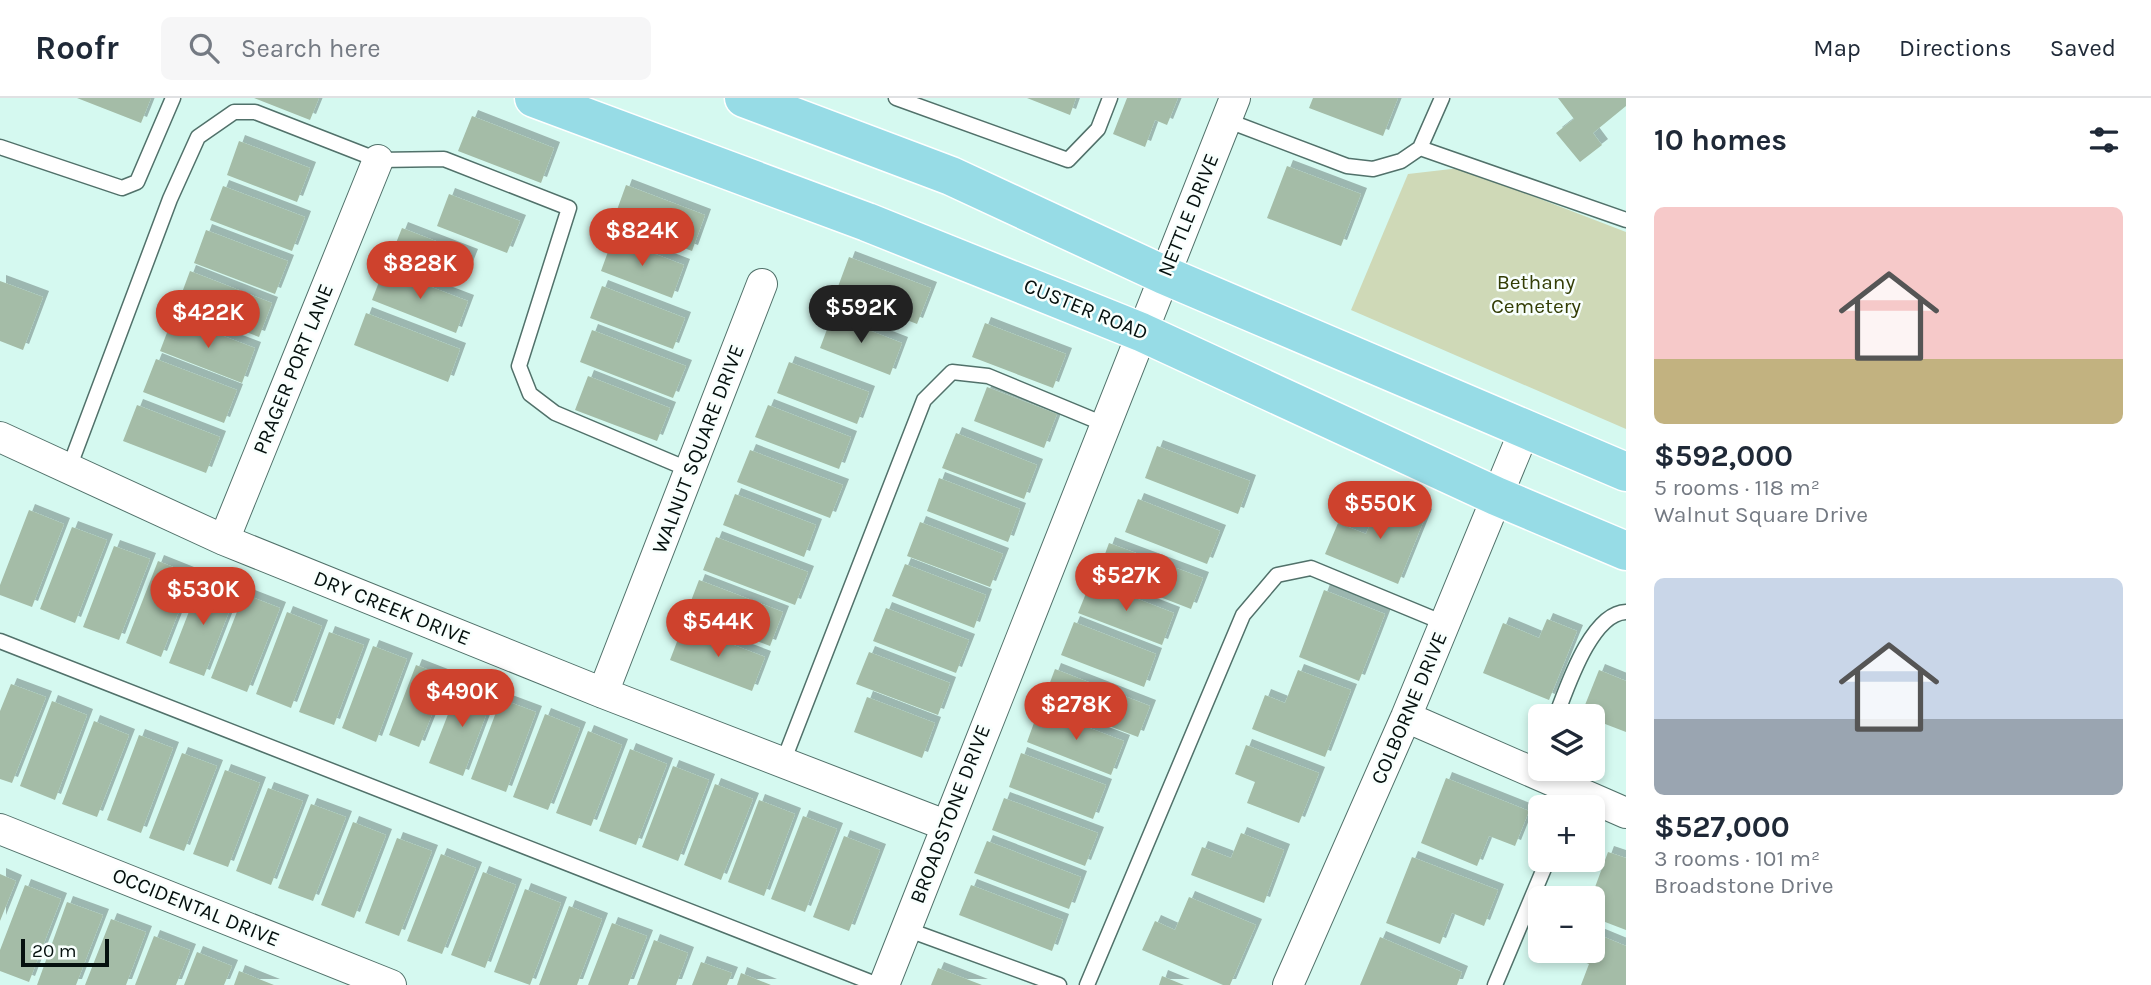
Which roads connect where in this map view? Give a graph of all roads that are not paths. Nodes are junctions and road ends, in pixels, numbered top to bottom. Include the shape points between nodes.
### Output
1 (173, 98) edge
2 (744, 98) edge
3 (896, 98) edge
4 (1110, 98) edge
5 (1442, 98) edge
6 (548, 100) edge
7 (1230, 109) edge
8 (0, 147) edge
9 (1419, 148) junction
10 (378, 160) junction
11 (1626, 220) edge
12 (1164, 275) junction
13 (762, 284) dead end
14 (1142, 332) junction
15 (1104, 424) junction
16 (1525, 429) junction
17 (0, 437) edge
18 (69, 468) junction
19 (690, 470) junction
20 (1626, 472) edge
21 (1496, 496) junction
22 (224, 540) junction
23 (1626, 551) edge
24 (1626, 612) edge
25 (1444, 623) junction
26 (0, 641) edge
27 (603, 693) junction
28 (1561, 704) edge
29 (1406, 717) junction
30 (1528, 760) edge
31 (783, 762) junction
32 (1553, 781) edge
33 (1567, 795) edge
34 (1605, 808) edge
35 (1626, 813) edge
36 (945, 825) junction
37 (0, 830) edge
38 (1543, 872) edge
39 (905, 929) junction
40 (372, 982) edge
41 (878, 985) edge
42 (884, 985) edge
43 (1059, 985) edge
44 (1087, 985) edge
45 (1288, 985) edge
46 (1496, 985) edge

1 - 8 lane via 137,182 122,188
2 - 12 main road via 951,176
3 - 4 lane via 1068,160 1098,129
5 - 9 lane
6 - 14 main road, CUSTER ROAD
7 - 9 lane via 1363,170 1401,161
7 - 12 street, NETTLE DRIVE
9 - 11 lane
10 - 18 lane via 255,112 234,112 198,137 170,199
10 - 19 lane via 444,159 569,208 519,366 530,394 555,413
10 - 22 street, PRAGER PORT LANE
12 - 14 street, NETTLE DRIVE
12 - 16 main road
13 - 19 street, WALNUT SQUARE DRIVE
14 - 15 street, BROADSTONE DRIVE
14 - 21 main road, CUSTER ROAD
15 - 31 lane via 988,376 953,372 924,400
15 - 36 street, BROADSTONE DRIVE
16 - 20 main road
16 - 21 street, COLBORNE DRIVE
17 - 18 street, DRY CREEK DRIVE
18 - 22 street, DRY CREEK DRIVE
19 - 27 street, WALNUT SQUARE DRIVE
21 - 23 main road, CUSTER ROAD
21 - 25 street, COLBORNE DRIVE
22 - 27 street, DRY CREEK DRIVE
24 - 28 lane via 1618,612 1599,628 1583,652
25 - 29 street, COLBORNE DRIVE
25 - 44 lane via 1311,568 1277,575 1242,615
26 - 41 lane
27 - 31 street, DRY CREEK DRIVE
29 - 30 street
29 - 45 street, COLBORNE DRIVE
31 - 36 street, DRY CREEK DRIVE
32 - 33 street
34 - 35 street
36 - 39 street, BROADSTONE DRIVE
37 - 40 street, OCCIDENTAL DRIVE
38 - 46 lane
39 - 42 street, BROADSTONE DRIVE
39 - 43 lane

